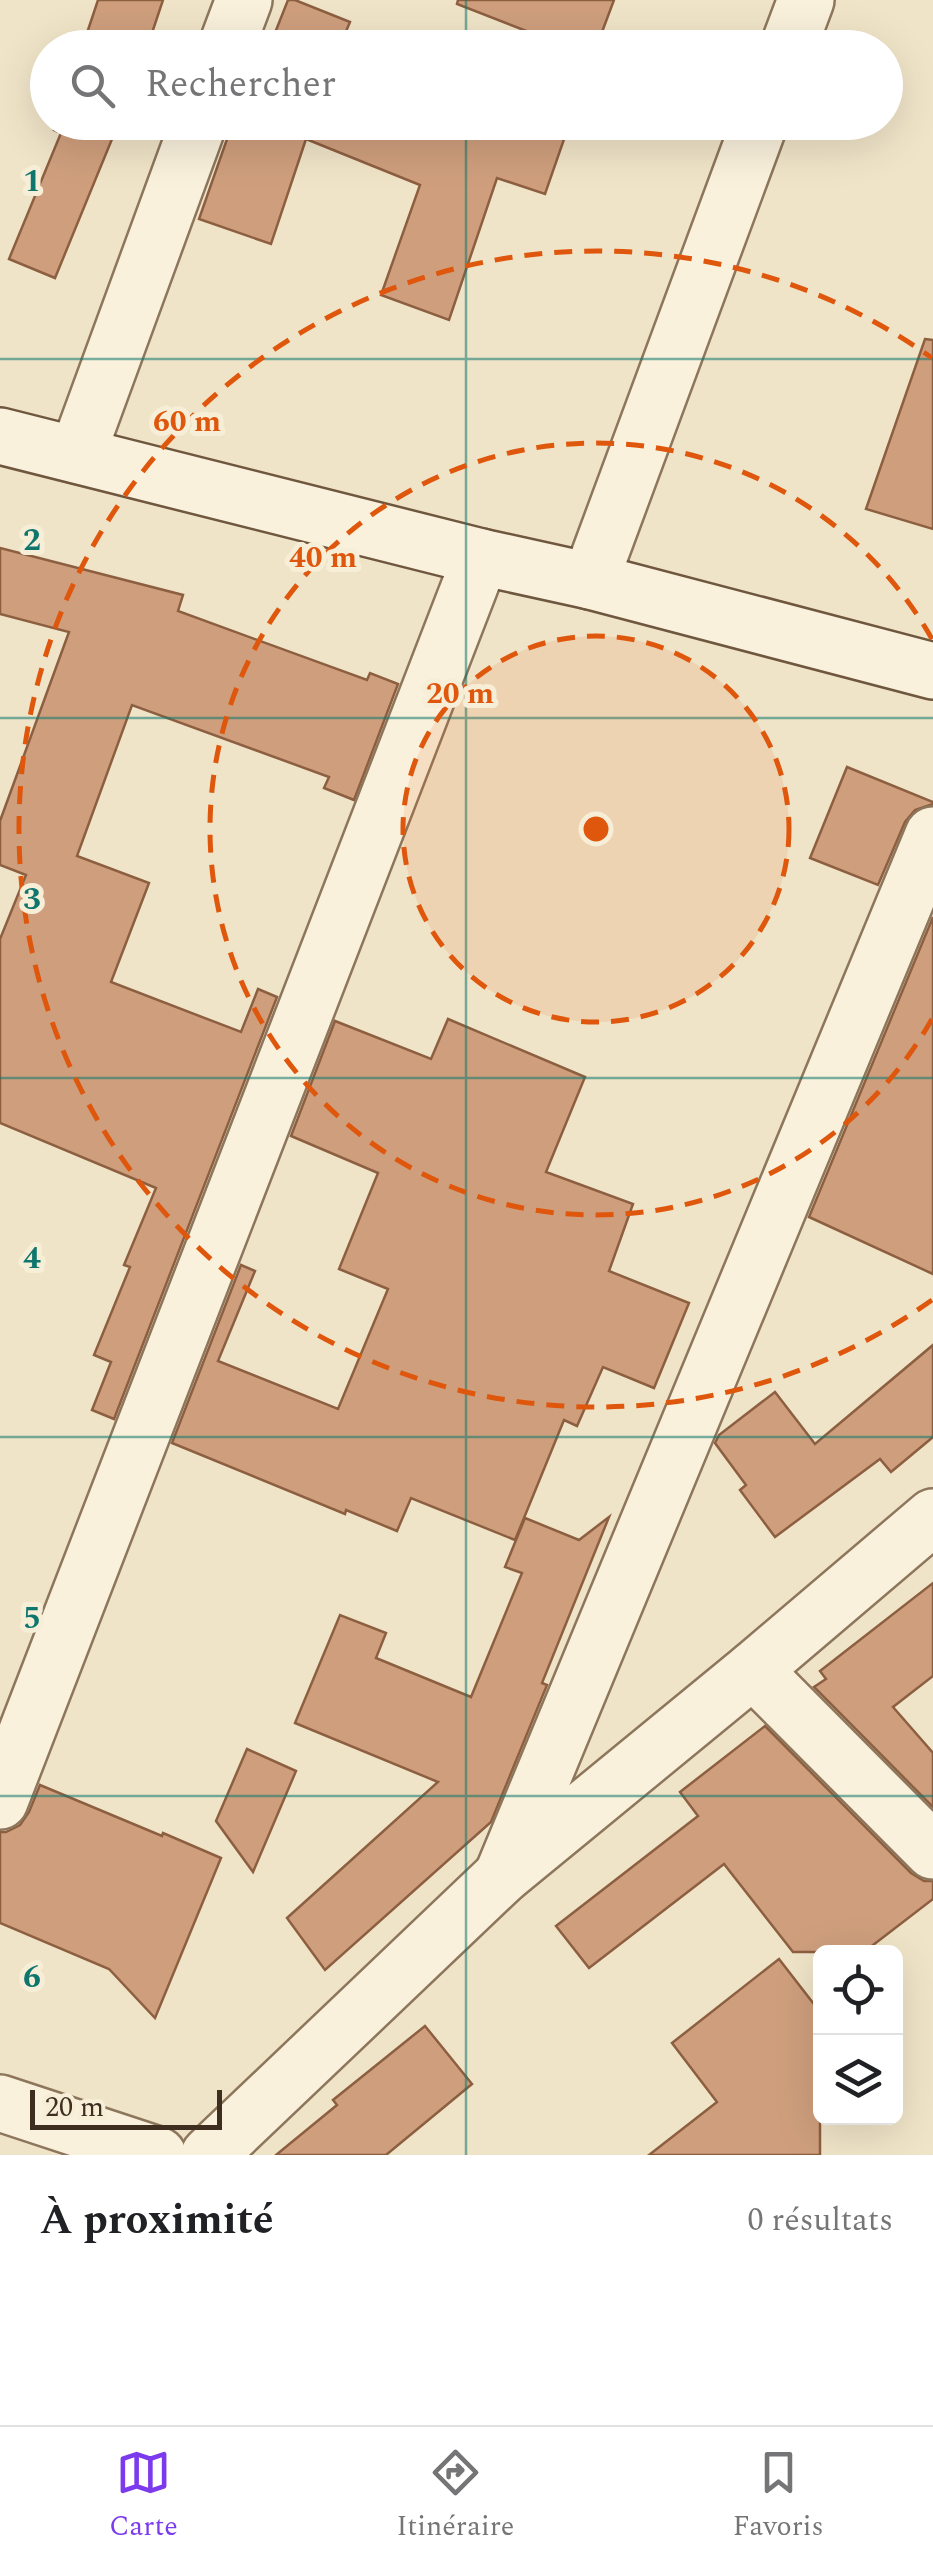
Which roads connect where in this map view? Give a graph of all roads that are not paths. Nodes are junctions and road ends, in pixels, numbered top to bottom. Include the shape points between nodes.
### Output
1 (244, 0) edge
2 (233, 30) edge
3 (192, 140) edge
4 (753, 140) edge
5 (0, 436) edge
6 (77, 455) junction
7 (481, 557) junction
8 (590, 581) junction
9 (933, 671) edge
10 (933, 835) edge
11 (933, 1518) edge
12 (754, 1670) junction
13 (0, 1801) edge
14 (933, 1850) edge
15 (502, 1876) junction
16 (0, 2103) edge
17 (158, 2155) edge
18 (209, 2155) edge

1 - 2 street
3 - 6 street
4 - 8 street
5 - 6 street
6 - 7 street
7 - 8 street
7 - 13 street
8 - 9 street
10 - 15 street
11 - 12 street
12 - 14 street
12 - 15 street
15 - 18 street
16 - 17 street

